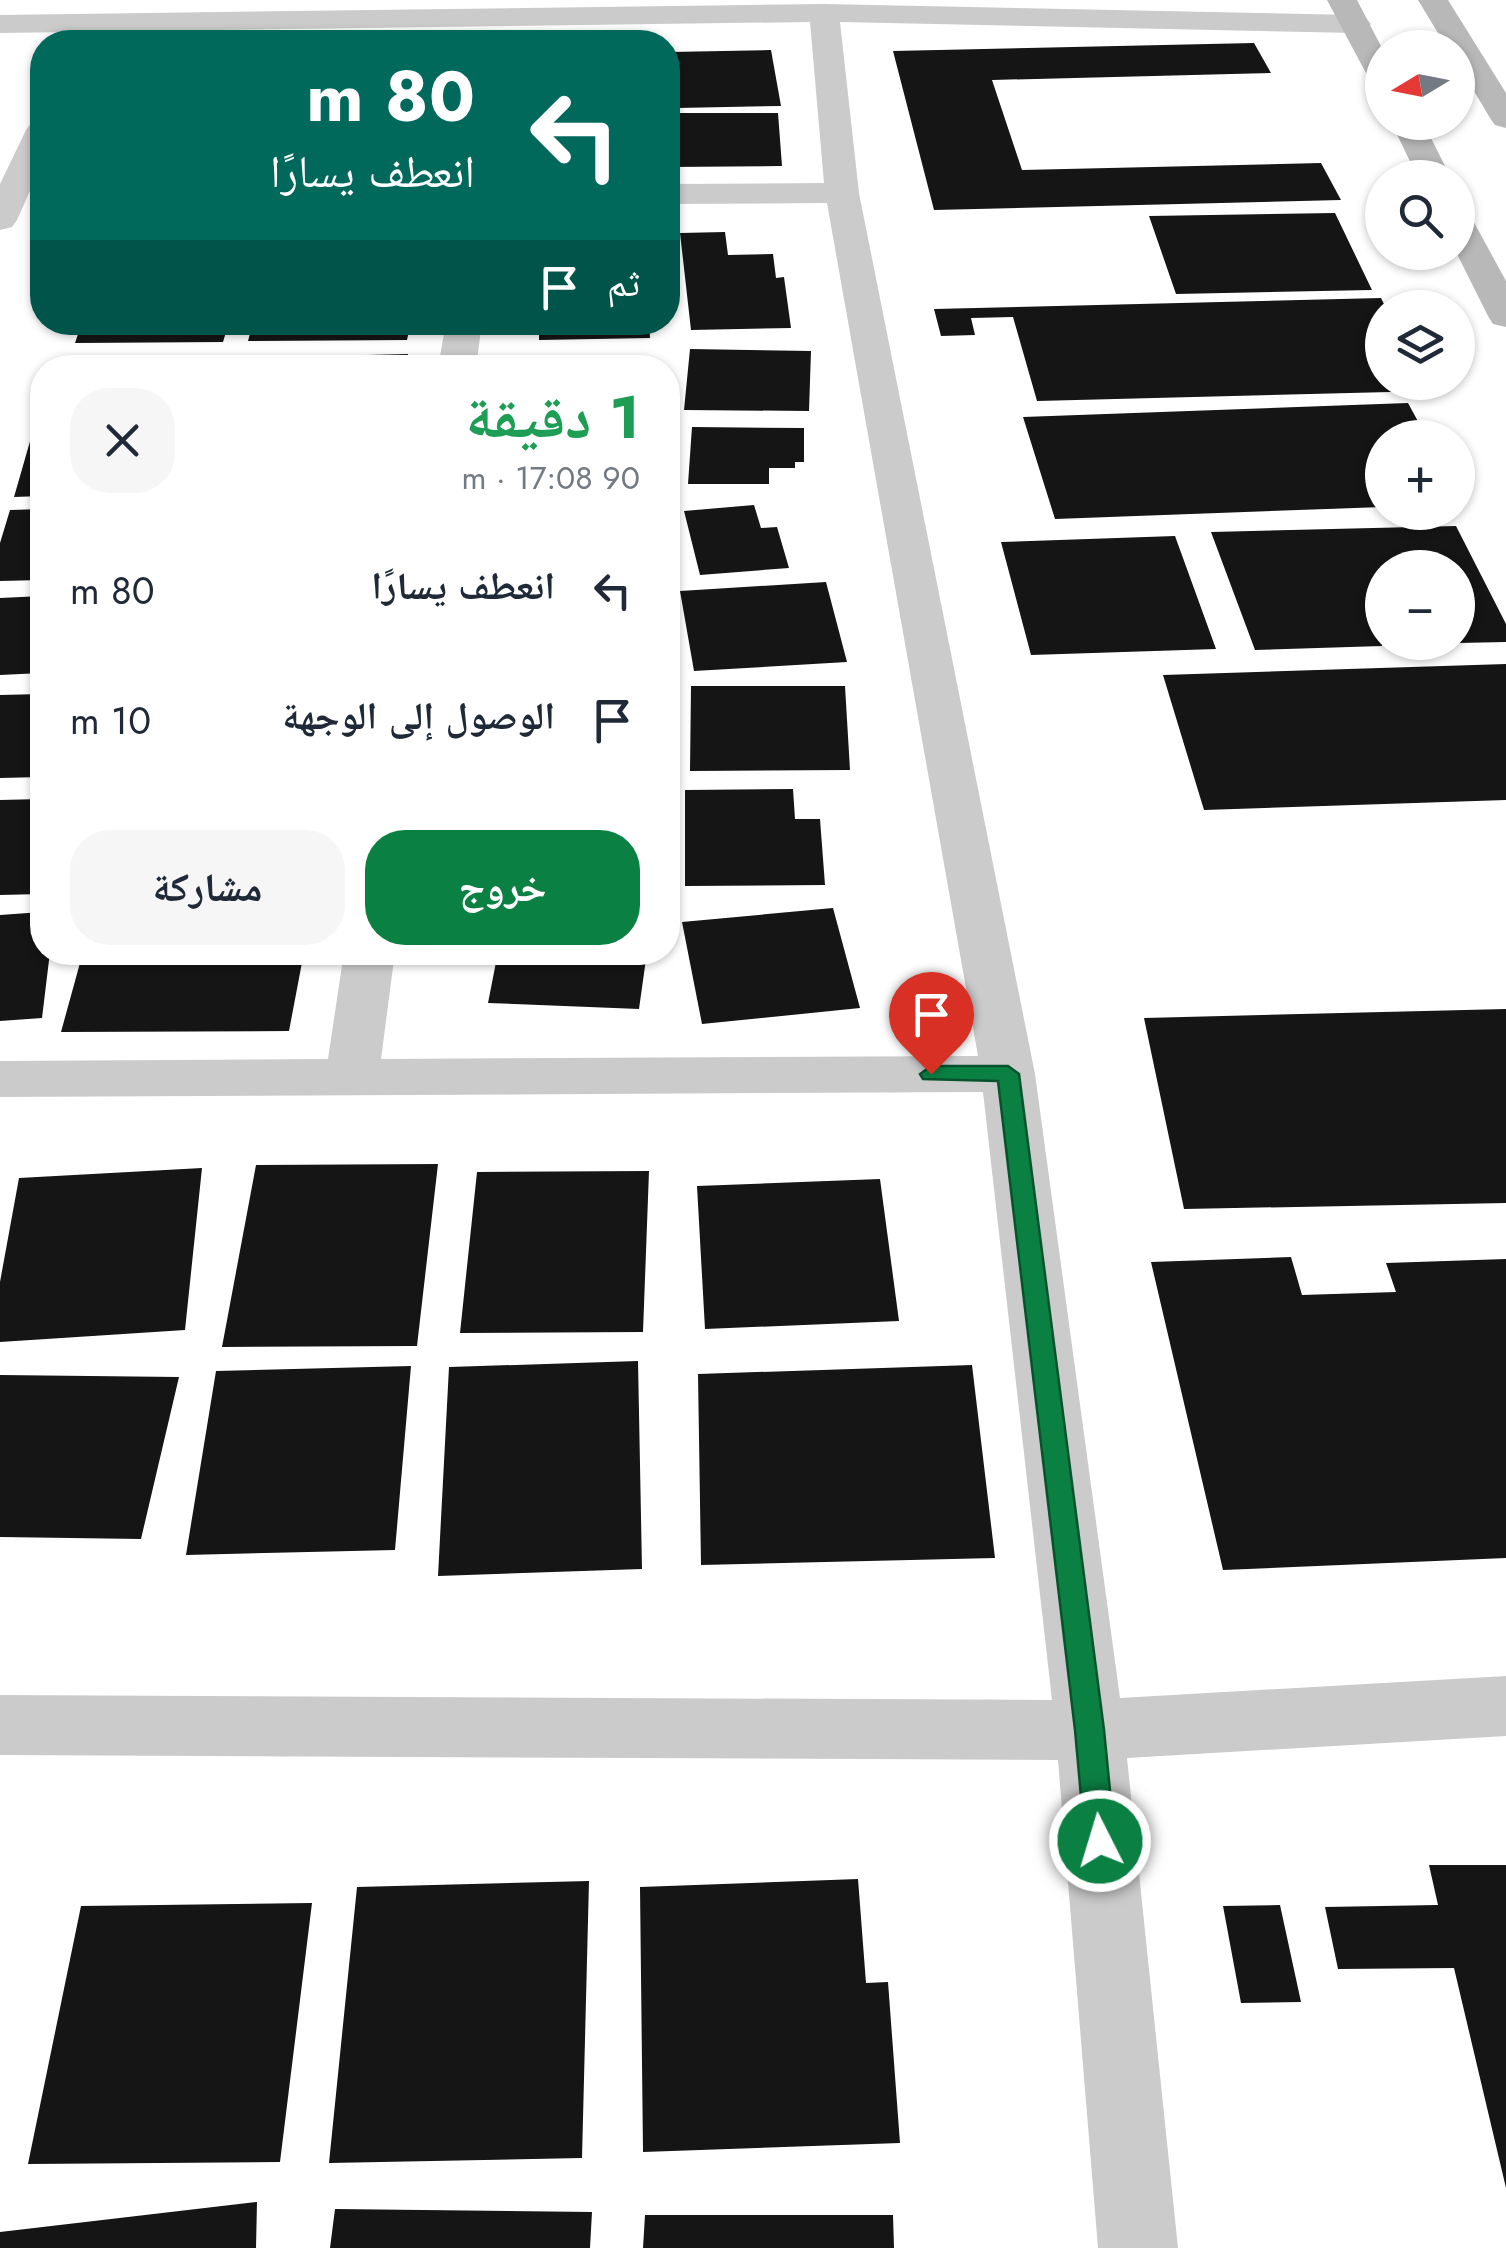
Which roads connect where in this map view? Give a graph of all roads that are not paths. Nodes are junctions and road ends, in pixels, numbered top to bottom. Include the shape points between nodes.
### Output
1 (1433, 0) edge
2 (1349, 12) edge
3 (824, 13) junction
4 (93, 22) edge
5 (0, 24) edge
6 (1365, 43) edge
7 (1506, 118) edge
8 (30, 168) edge
9 (842, 193) junction
10 (680, 194) edge
11 (18, 205) edge
12 (1475, 255) edge
13 (1506, 316) edge
14 (368, 965) edge
15 (1008, 1074) junction
16 (352, 1076) junction
17 (0, 1079) edge
18 (1506, 1706) edge
19 (0, 1724) edge
20 (1090, 1730) junction
21 (1138, 2248) edge

1 - 7 street
2 - 3 street
2 - 6 street
3 - 4 street
3 - 9 street
4 - 5 street
8 - 11 street
9 - 10 street
9 - 15 street
12 - 13 street
14 - 16 street
15 - 16 street
15 - 20 street
16 - 17 street
18 - 20 street
19 - 20 street
20 - 21 street

